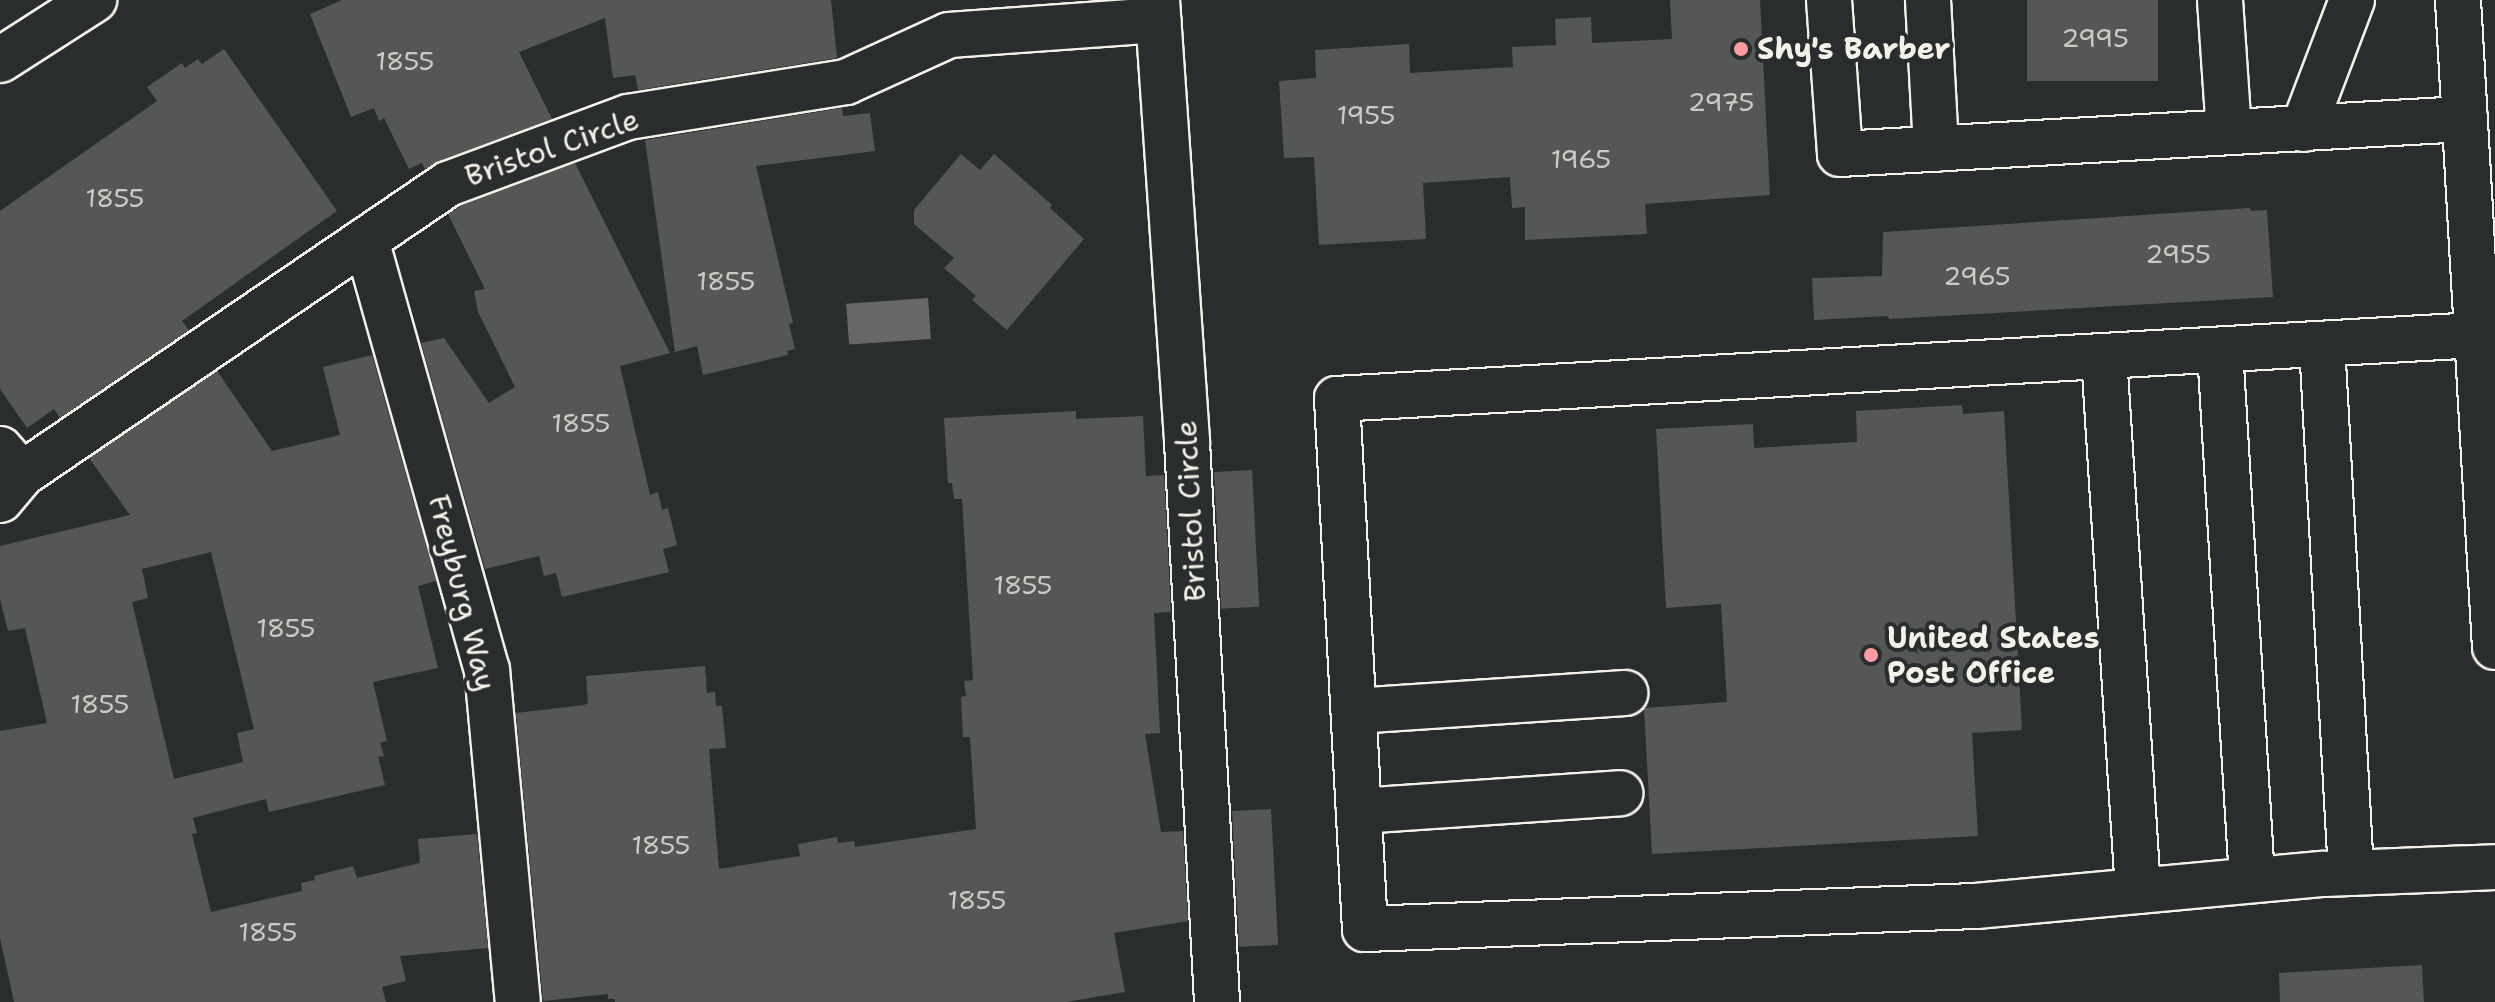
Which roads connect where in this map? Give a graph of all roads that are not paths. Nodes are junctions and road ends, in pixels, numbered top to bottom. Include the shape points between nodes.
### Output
1 (94, 0) edge
2 (1829, 0) edge
3 (1928, 0) edge
4 (2220, 0) edge
5 (2352, 0) edge
6 (2458, 0) edge
7 (1157, 10) edge
8 (0, 60) edge
9 (2465, 119) junction
10 (2303, 129) junction
11 (2229, 132) junction
12 (1936, 149) junction
13 (366, 240) junction
14 (2477, 335) junction
15 (2322, 344) junction
16 (2220, 350) junction
17 (2104, 356) junction
18 (7, 474) edge
19 (2495, 647) edge
20 (1625, 693) dead end
21 (1354, 711) junction
22 (1620, 793) dead end
23 (1359, 811) junction
24 (2495, 867) edge
25 (2351, 873) junction
26 (2252, 880) junction
27 (2138, 891) junction
28 (518, 1002) edge
29 (1217, 1002) edge

1 - 8 main road
2 - 12 main road via 1840,154
3 - 12 main road
4 - 11 main road
5 - 10 main road
6 - 9 main road
7 - 13 main road, Bristol Circle via 949,35 846,82 628,117 448,184
7 - 29 main road, Bristol Circle
9 - 10 main road
9 - 14 main road
10 - 11 main road
11 - 12 main road
13 - 18 main road, Bristol Circle
13 - 28 main road, Freyburg Way via 487,670
14 - 15 main road
14 - 19 main road
15 - 16 main road
15 - 25 main road
16 - 17 main road
16 - 26 main road
17 - 21 main road via 1337,399
17 - 27 main road
20 - 21 main road
21 - 23 main road
22 - 23 main road
23 - 27 main road via 1365,929 1976,906
24 - 25 main road
25 - 26 main road
26 - 27 main road

